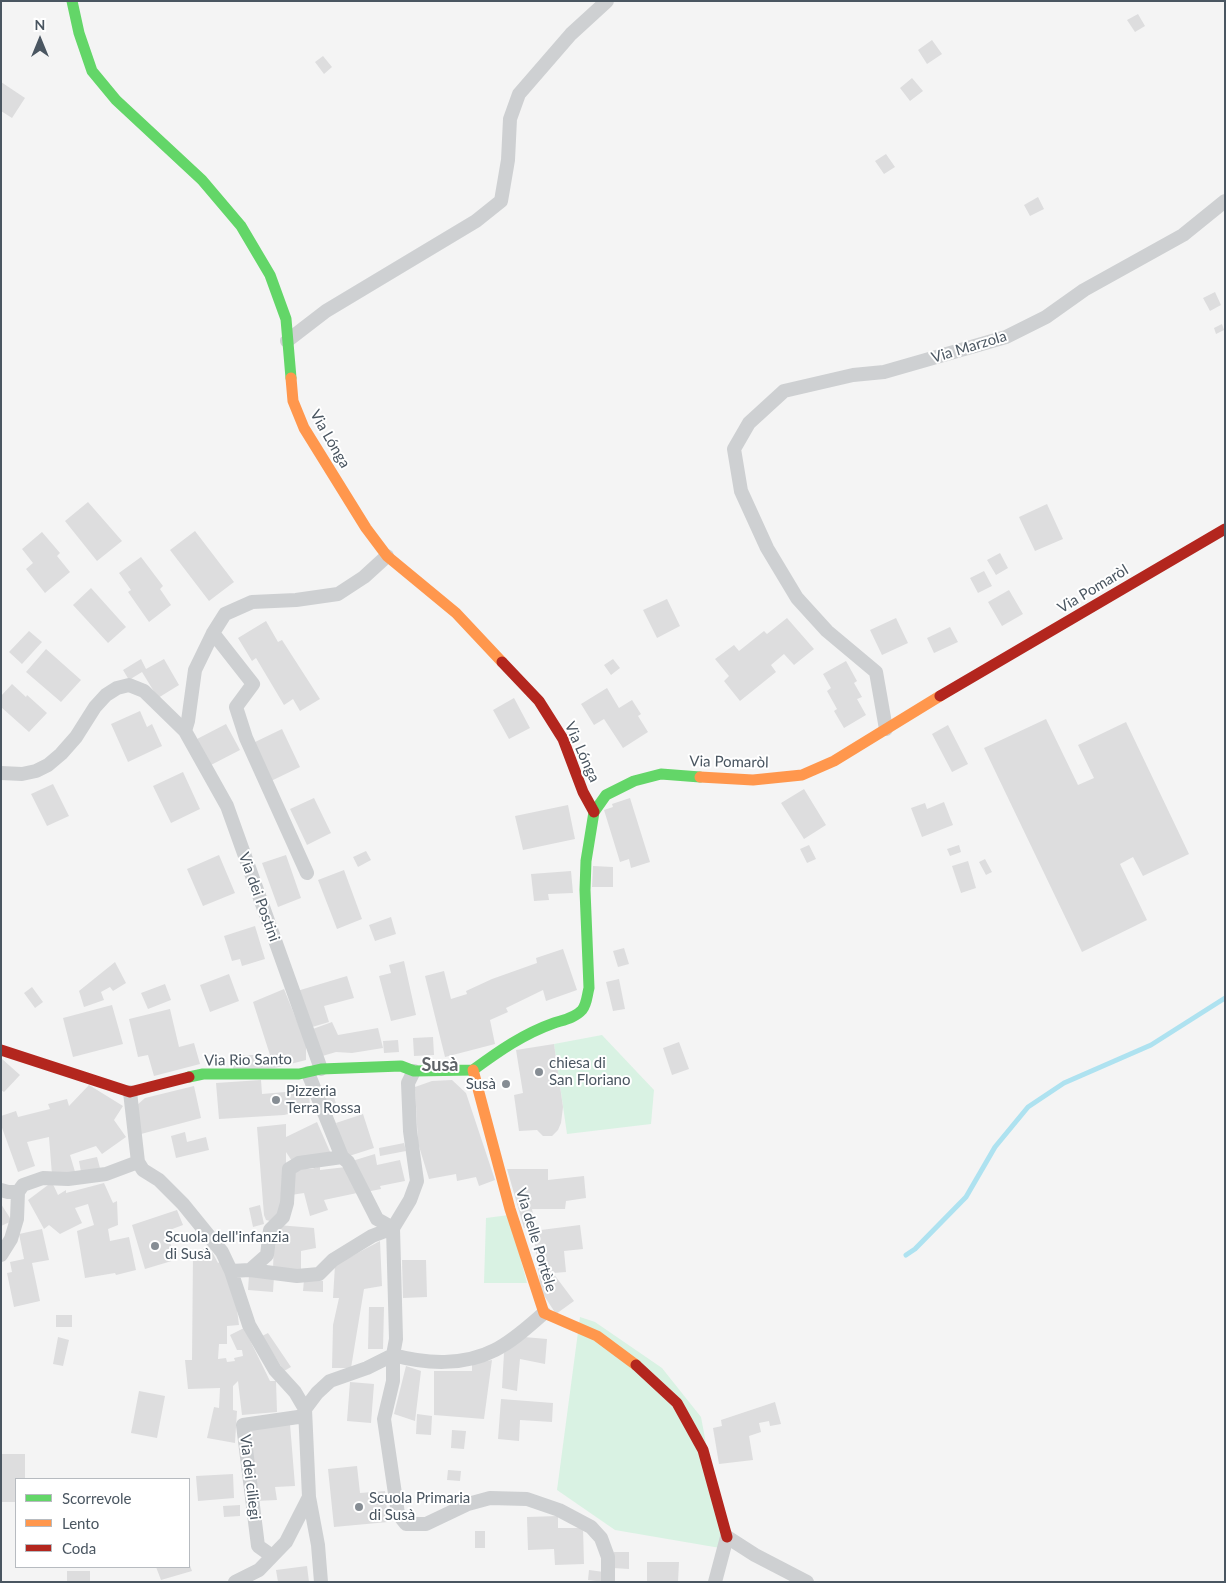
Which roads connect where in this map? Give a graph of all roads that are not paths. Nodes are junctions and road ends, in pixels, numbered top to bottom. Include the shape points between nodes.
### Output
1 (72, 1) edge
2 (607, 1) edge
3 (1225, 201) edge
4 (288, 341) junction
5 (1225, 529) edge
6 (387, 556) junction
7 (213, 633) junction
8 (886, 729) junction
9 (185, 731) junction
10 (1, 773) edge
11 (594, 812) junction
12 (308, 872) dead end
13 (1, 1050) edge
14 (473, 1070) junction
15 (314, 1071) junction
16 (414, 1071) junction
17 (130, 1092) junction
18 (342, 1157) junction
19 (138, 1162) junction
20 (1, 1190) edge
21 (18, 1192) junction
22 (393, 1228) junction
23 (1, 1255) edge
24 (250, 1270) junction
25 (231, 1271) junction
26 (544, 1313) junction
27 (393, 1354) junction
28 (305, 1413) junction
29 (309, 1497) junction
30 (728, 1537) junction
31 (272, 1556) junction
32 (235, 1582) edge
33 (321, 1582) edge
34 (608, 1582) edge
35 (715, 1582) edge
36 (807, 1582) edge

1 - 4 street, Via Lónga via 92,71 116,100 202,180 241,226 270,275 286,319
2 - 4 street via 571,34 520,94 510,119 501,201 476,221 326,311
3 - 8 street, Via Marzola via 1183,235 1084,290 1046,317 1006,337 884,372 853,375 784,391 749,423 734,448 741,491 767,548 797,598 827,631 876,672
4 - 6 street, Via Lónga via 293,400 304,428
5 - 8 street, Via Pomaròl
6 - 7 street via 338,594 252,602 225,614
6 - 11 street, Via Lónga via 456,613 539,702 563,739
7 - 9 street via 195,670
7 - 12 street via 253,684 236,707 246,738
8 - 11 street, Via Pomaròl via 834,761 802,775 753,780 661,774 634,781 606,795
9 - 10 street, Via dei Postini via 144,691 129,686 117,688 95,707 76,737 48,765 22,774
9 - 15 street, Via dei Postini via 227,806
11 - 14 street via 586,861 590,972 586,1002 581,1011 570,1018 534,1030
13 - 17 street
14 - 16 street, Via Rio Santo
14 - 26 street, Via delle Portèle via 510,1209
15 - 16 street, Via Rio Santo via 402,1066
15 - 17 street, Via Rio Santo via 299,1074 202,1074
15 - 18 street, Via dei Postini
16 - 22 street via 408,1083 417,1181
17 - 19 street
18 - 22 street, Via dei Postini via 348,1162 377,1219
18 - 24 street via 299,1163 289,1169 283,1217 270,1230 267,1255
19 - 21 street via 106,1174 68,1179 43,1178 23,1185
19 - 25 street via 183,1204 222,1252
20 - 21 street
21 - 23 street via 17,1219 11,1239
22 - 24 street via 372,1236 333,1260 319,1274 297,1276
22 - 27 street via 396,1338
24 - 25 street
25 - 28 street via 249,1325 275,1370 295,1392
26 - 27 street via 510,1341 471,1359 451,1362
26 - 30 street, Via delle Portèle via 597,1336 629,1358 677,1403 703,1450
27 - 28 street via 367,1368 330,1381 317,1393
27 - 34 street via 393,1381 384,1419 398,1514 406,1524 426,1524 468,1504 490,1498 527,1499 559,1510 591,1528 601,1538 608,1557
28 - 29 street
28 - 31 street, Via dei ciliegi via 243,1425 258,1546
29 - 31 street via 286,1542
29 - 33 street
30 - 35 street
30 - 36 street
31 - 32 street via 259,1570

